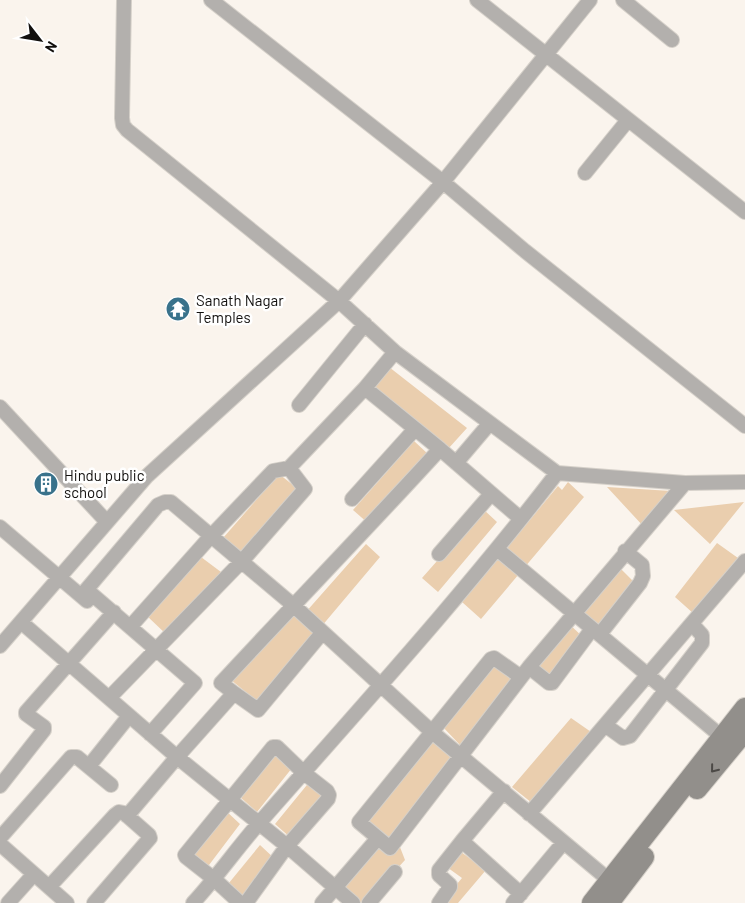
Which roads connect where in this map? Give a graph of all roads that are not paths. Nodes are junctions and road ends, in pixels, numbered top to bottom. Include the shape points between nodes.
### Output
1 (124, 0) edge
2 (211, 0) edge
3 (477, 0) edge
4 (590, 0) edge
5 (623, 0) edge
6 (672, 40) dead end
7 (546, 54) junction
8 (628, 120) junction
9 (585, 173) dead end
10 (443, 182) junction
11 (745, 212) edge
12 (339, 301) junction
13 (365, 324) junction
14 (395, 352) junction
15 (365, 388) junction
16 (298, 405) dead end
17 (0, 407) edge
18 (490, 423) junction
19 (745, 426) edge
20 (415, 429) junction
21 (440, 450) junction
22 (456, 463) junction
23 (289, 468) junction
24 (556, 473) junction
25 (745, 482) edge
26 (685, 483) junction
27 (491, 494) junction
28 (352, 498) dead end
29 (521, 520) junction
30 (107, 522) junction
31 (0, 528) edge
32 (212, 536) junction
33 (497, 548) junction
34 (625, 552) junction
35 (439, 554) dead end
36 (242, 561) junction
37 (745, 561) edge
38 (60, 576) junction
39 (84, 593) junction
40 (293, 605) junction
41 (574, 614) junction
42 (111, 616) junction
43 (21, 622) junction
44 (692, 624) junction
45 (130, 627) junction
46 (596, 631) junction
47 (322, 633) junction
48 (0, 646) edge
49 (156, 650) junction
50 (70, 664) junction
51 (525, 672) junction
52 (648, 674) junction
53 (380, 686) junction
54 (667, 690) junction
55 (234, 693) junction
56 (109, 698) junction
57 (745, 708) edge
58 (129, 716) junction
59 (605, 725) junction
60 (745, 731) edge
61 (432, 732) junction
62 (150, 734) junction
63 (722, 736) junction
64 (462, 756) junction
65 (177, 757) junction
66 (89, 766) junction
67 (304, 773) junction
68 (111, 785) dead end
69 (0, 786) edge
70 (504, 791) junction
71 (229, 799) junction
72 (530, 814) junction
73 (127, 816) junction
74 (259, 823) junction
75 (0, 838) edge
76 (378, 838) junction
77 (462, 841) junction
78 (563, 843) junction
79 (0, 844) edge
80 (287, 846) junction
81 (395, 872) dead end
82 (34, 874) junction
83 (214, 879) junction
84 (609, 880) junction
85 (49, 887) junction
86 (335, 888) junction
87 (517, 898) edge
88 (61, 901) edge
89 (8, 903) edge
90 (94, 903) edge
91 (193, 903) edge
92 (240, 903) edge
93 (246, 903) edge
94 (322, 903) edge
95 (353, 903) edge
96 (369, 903) edge
97 (439, 903) edge
98 (592, 903) edge
99 (609, 903) edge

1 - 12 street via 122,118 127,130
2 - 10 street
3 - 7 street
4 - 7 street
5 - 6 street
7 - 8 street
7 - 10 street
8 - 9 street
8 - 11 street
10 - 12 street
10 - 19 street
12 - 13 street
12 - 30 street via 147,476
13 - 14 street
13 - 16 street
14 - 15 street
14 - 18 street
15 - 20 street
15 - 23 street
17 - 30 street
18 - 22 street
18 - 24 street
20 - 21 street
20 - 28 street
21 - 22 street
21 - 40 street
22 - 27 street
23 - 32 street via 273,471
23 - 36 street via 305,489
24 - 26 street
24 - 29 street
25 - 26 street
26 - 34 street
27 - 29 street
27 - 35 street
29 - 33 street
30 - 38 street
31 - 38 street
32 - 36 street
32 - 39 street via 170,502 165,502 158,506
32 - 45 street
33 - 41 street
33 - 53 street
34 - 41 street
34 - 46 street via 642,565 643,576 640,584
36 - 40 street
36 - 49 street
37 - 44 street
38 - 39 street
38 - 43 street
39 - 42 street
40 - 47 street
40 - 55 street via 221,683
41 - 46 street
41 - 51 street
42 - 45 street
42 - 50 street
43 - 48 street
43 - 50 street
44 - 52 street
44 - 54 street via 702,636 702,643
45 - 49 street
46 - 51 street via 552,683
46 - 52 street
47 - 53 street
47 - 55 street via 258,710
49 - 56 street
49 - 62 street via 195,683
50 - 56 street
50 - 69 street via 26,712 44,730
51 - 61 street via 491,659
51 - 64 street
52 - 54 street
52 - 59 street
53 - 61 street
53 - 67 street
54 - 59 street via 630,736 623,738
54 - 63 street
55 - 65 street
56 - 58 street
57 - 63 street
58 - 62 street
58 - 66 street
59 - 72 street
60 -> 99 street
61 - 64 street
61 - 76 street via 359,822
62 - 65 street
63 - 84 street
64 - 70 street
64 - 76 street via 390,848
65 - 71 street
65 - 73 street
66 - 68 street
66 - 75 street via 77,757 71,757
67 - 71 street via 273,747
67 - 74 street
67 - 80 street via 329,795
70 - 72 street
70 - 77 street
71 - 74 street
71 - 83 street via 185,855
72 - 78 street
73 - 85 street via 119,812
73 - 90 street via 150,838
74 - 80 street
74 - 83 street
76 - 86 street
77 - 87 street
77 - 97 street via 439,870 439,875 450,887
78 - 84 street
78 - 87 street
79 - 82 street
80 - 86 street
80 - 93 street
81 - 96 street
82 - 85 street
82 - 89 street
83 - 91 street
83 - 92 street
84 - 98 street
85 - 88 street
86 - 94 street
86 - 95 street

